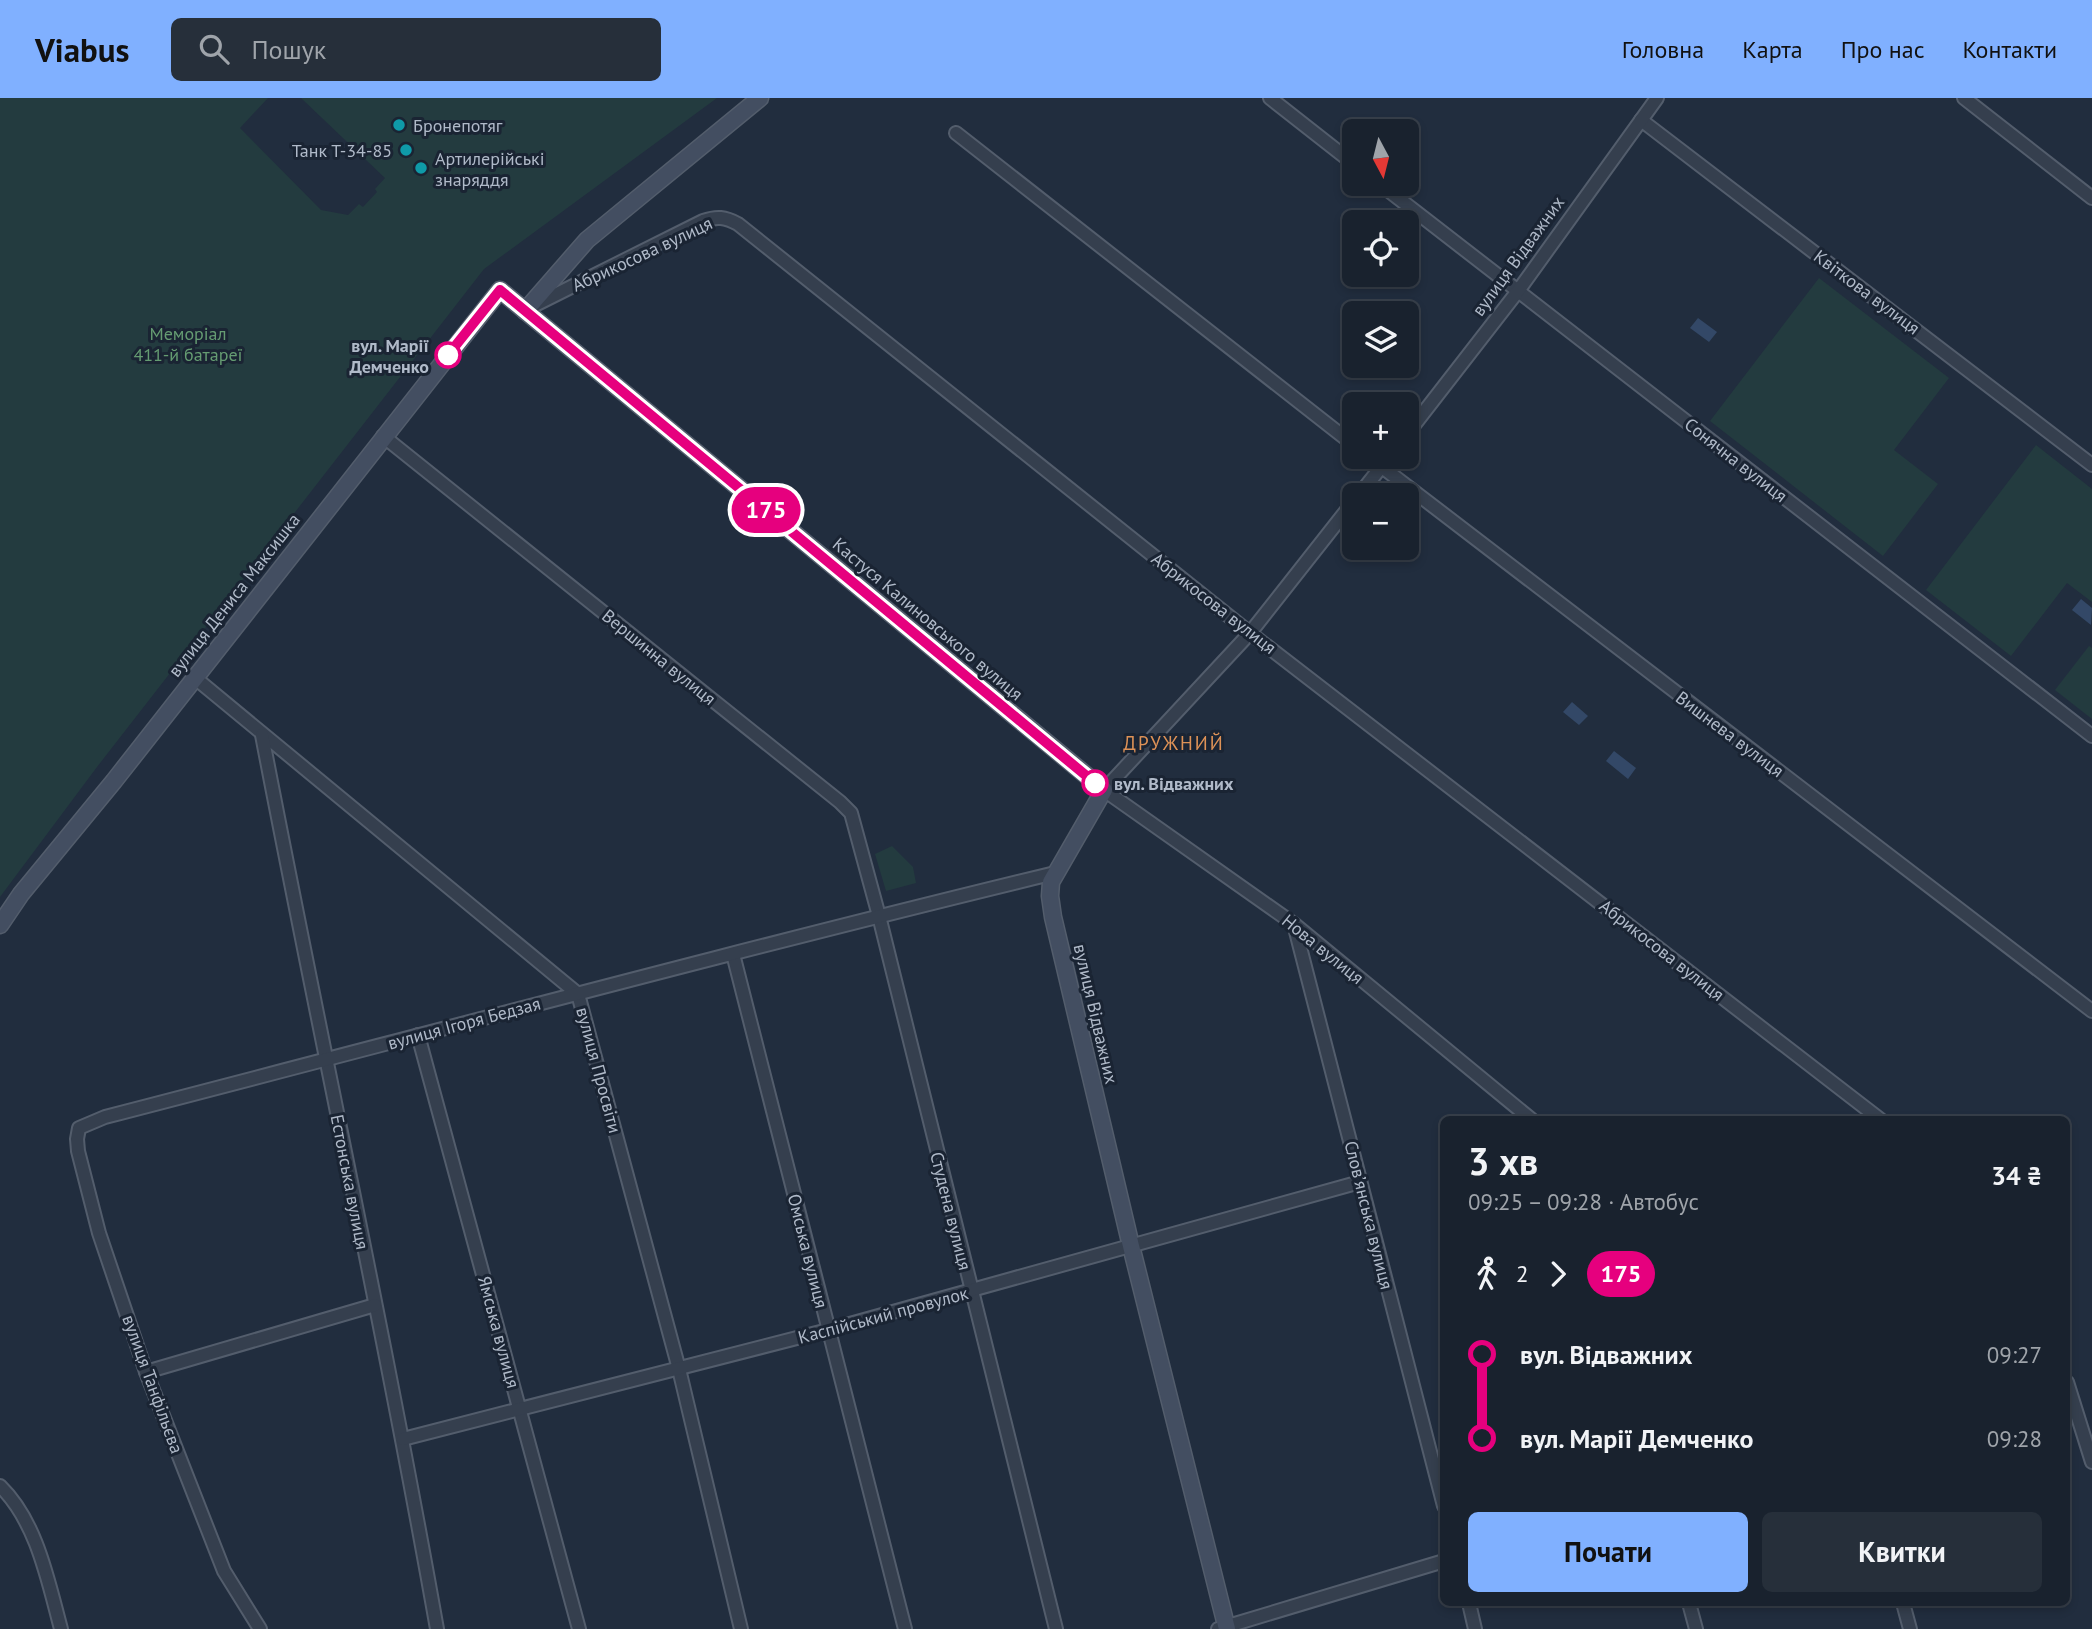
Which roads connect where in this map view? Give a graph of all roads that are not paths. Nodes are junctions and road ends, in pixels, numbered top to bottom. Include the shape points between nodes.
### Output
1 (760, 98) edge
2 (1270, 98) edge
3 (1657, 98) edge
4 (1964, 98) edge
5 (1641, 120) junction
6 (956, 133) dead end
7 (1342, 155) edge
8 (1395, 196) edge
9 (2092, 198) edge
10 (500, 290) joint
11 (1518, 291) junction
12 (525, 311) junction
13 (1419, 419) edge
14 (383, 436) junction
15 (1342, 436) edge
16 (2092, 466) edge
17 (1380, 469) edge
18 (1395, 469) edge
19 (1369, 483) edge
20 (1342, 516) edge
21 (1250, 632) junction
22 (194, 677) junction
23 (262, 735) junction
24 (2092, 736) edge
25 (1104, 790) junction
26 (1055, 873) junction
27 (879, 916) junction
28 (1294, 924) junction
29 (0, 925) edge
30 (733, 954) junction
31 (578, 993) junction
32 (2092, 1011) edge
33 (418, 1035) junction
34 (326, 1060) junction
35 (1527, 1116) edge
36 (1876, 1116) edge
37 (79, 1128) joint
38 (1360, 1182) junction
39 (1130, 1246) junction
40 (970, 1291) junction
41 (375, 1305) junction
42 (828, 1330) junction
43 (679, 1368) junction
44 (146, 1372) junction
45 (2070, 1392) edge
46 (521, 1411) junction
47 (403, 1439) junction
48 (2092, 1462) edge
49 (0, 1486) edge
50 (1440, 1491) edge
51 (1440, 1562) edge
52 (1470, 1606) edge
53 (1690, 1606) edge
54 (1904, 1606) edge
55 (1224, 1628) edge
56 (61, 1629) edge
57 (260, 1629) edge
58 (437, 1629) edge
59 (579, 1629) edge
60 (741, 1629) edge
61 (905, 1629) edge
62 (1056, 1629) edge
63 (1475, 1629) edge
64 (1696, 1629) edge
65 (1909, 1629) edge

1 - 12 street via 587,240
2 - 7 street
3 - 5 street, вулиця Відважних
4 - 9 street
5 - 11 street, вулиця Відважних
5 - 16 street, Квіткова вулиця
6 - 15 street
8 - 11 street, Сонячна вулиця
10 - 12 street, Кастуся Калиновського вулиця
10 - 14 street, вулиця Дениса Максишка
11 - 13 street, вулиця Відважних
11 - 24 street, Сонячна вулиця
12 - 21 street, Абрикосова вулиця via 703,222 725,218
12 - 25 street, Кастуся Калиновського вулиця
14 - 22 street, вулиця Дениса Максишка
14 - 27 street, Вершинна вулиця via 845,806
17 - 19 street
18 - 32 street, Вишнева вулиця
20 - 21 street, вулиця Відважних
21 - 25 street, вулиця Відважних
21 - 36 street, Абрикосова вулиця
22 - 23 street, вулиця Просвіти
22 - 29 street, вулиця Дениса Максишка
23 - 31 street, вулиця Просвіти
23 - 34 street, Естонська вулиця
25 - 26 street, вулиця Відважних
25 - 28 street, Нова вулиця
26 - 27 street, вулиця Ігоря Бедзая
26 - 39 street, вулиця Відважних via 1050,896 1053,917
27 - 30 street, вулиця Ігоря Бедзая
27 - 40 street, Студена вулиця
28 - 35 street, Нова вулиця
28 - 38 street, Словʼянська вулиця
30 - 31 street, вулиця Ігоря Бедзая
30 - 42 street, Омська вулиця
31 - 33 street, вулиця Ігоря Бедзая
31 - 43 street, вулиця Просвіти
33 - 34 street, вулиця Ігоря Бедзая
33 - 46 street, Ямська вулиця
34 - 37 street, вулиця Ігоря Бедзая via 105,1117
34 - 41 street, Естонська вулиця
37 - 44 street, вулиця Танфільєва via 78,1151 99,1233
38 - 39 street, Каспійський провулок
38 - 50 street, Словʼянська вулиця
39 - 40 street, Каспійський провулок
39 - 55 street, вулиця Відважних
40 - 42 street, Каспійський провулок
40 - 62 street, Студена вулиця
41 - 44 street
41 - 47 street, Естонська вулиця
42 - 43 street, Каспійський провулок
42 - 61 street, Омська вулиця
43 - 46 street, Каспійський провулок
43 - 60 street, вулиця Просвіти
44 - 57 street, вулиця Танфільєва via 224,1571
45 - 48 street
46 - 47 street, Каспійський провулок
46 - 59 street, Ямська вулиця
47 - 58 street, Естонська вулиця
49 - 56 street via 29,1530
51 - 55 street
52 - 63 street
53 - 64 street
54 - 65 street

